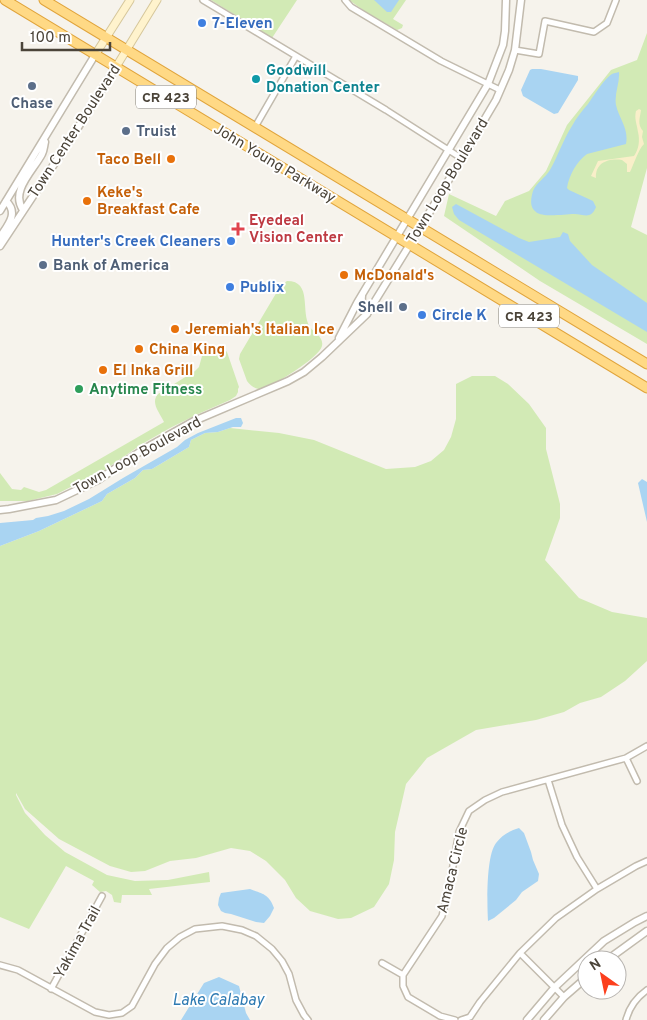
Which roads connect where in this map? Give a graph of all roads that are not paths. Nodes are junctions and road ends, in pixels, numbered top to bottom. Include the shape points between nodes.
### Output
1 (5, 0) edge
2 (44, 0) edge
3 (130, 0) edge
4 (157, 0) edge
5 (203, 0) edge
6 (345, 0) edge
7 (506, 0) edge
8 (521, 0) edge
9 (616, 0) edge
10 (106, 37) junction
11 (127, 50) junction
12 (515, 50) junction
13 (96, 55) junction
14 (296, 56) junction
15 (116, 67) junction
16 (488, 84) junction
17 (500, 90) junction
18 (255, 127) junction
19 (46, 138) junction
20 (450, 150) junction
21 (461, 158) junction
22 (6, 201) junction
23 (23, 210) junction
24 (0, 211) edge
25 (407, 219) junction
26 (420, 228) junction
27 (397, 236) junction
28 (0, 237) edge
29 (410, 244) junction
30 (0, 246) edge
31 (362, 295) junction
32 (367, 314) junction
33 (336, 344) junction
34 (647, 364) edge
35 (647, 388) edge
36 (0, 509) edge
37 (647, 746) edge
38 (626, 758) junction
39 (548, 780) junction
40 (637, 780) dead end
41 (647, 861) edge
42 (597, 889) junction
43 (102, 896) dead end
44 (647, 916) edge
45 (647, 931) edge
46 (621, 950) edge
47 (520, 953) junction
48 (382, 962) dead end
49 (0, 965) edge
50 (403, 975) junction
51 (577, 986) edge
52 (555, 987) junction
53 (51, 989) junction
54 (647, 990) edge
55 (564, 998) junction
56 (308, 1020) edge
57 (455, 1020) edge
58 (461, 1020) edge
59 (527, 1020) edge
60 (544, 1020) edge
61 (626, 1020) edge

1 - 13 highway, John Young Parkway / CR 423
2 - 10 highway, John Young Parkway / CR 423
3 - 10 main road, Town Center Boulevard
4 - 11 main road, Town Center Boulevard
5 - 14 street
6 - 16 street via 351,7 430,54
7 - 16 street, Town Loop Boulevard via 503,45
8 - 12 street, Town Loop Boulevard
9 - 12 street via 607,23 594,32 545,22 539,54
10 - 11 highway, John Young Parkway / CR 423
10 - 13 main road, Town Center Boulevard
11 - 15 main road, Town Center Boulevard
11 - 18 highway, John Young Parkway / CR 423
12 - 17 street, Town Loop Boulevard
13 - 15 highway, John Young Parkway / CR 423
13 - 19 street, Town Center Boulevard
14 - 18 street
14 - 20 street
15 - 23 street, Town Center Boulevard
15 - 27 highway, John Young Parkway / CR 423
16 - 17 street
16 - 20 street, Town Loop Boulevard
17 - 21 street, Town Loop Boulevard
18 - 25 highway, John Young Parkway / CR 423
19 - 22 street, Town Center Boulevard
19 - 23 street, Town Center Boulevard via 43,152 18,196
20 - 21 street
20 - 25 street, Town Loop Boulevard
21 - 26 street, Town Loop Boulevard
22 - 24 street, Town Center Boulevard
22 - 28 street, Town Center Boulevard via 12,206 13,213
23 - 30 street, Town Center Boulevard
25 - 26 highway, John Young Parkway / CR 423
25 - 27 street, Town Loop Boulevard
26 - 29 street, Town Loop Boulevard
26 - 34 highway, John Young Parkway / CR 423
27 - 29 highway, John Young Parkway / CR 423
27 - 31 street, Town Loop Boulevard
29 - 32 street, Town Loop Boulevard
29 - 35 highway, John Young Parkway / CR 423
31 - 32 street via 361,303
31 - 33 street, Town Loop Boulevard
32 - 33 street, Town Loop Boulevard
33 - 36 street, Town Loop Boulevard via 304,372 194,421 98,480 56,500
37 - 38 street, Amaca Circle
38 - 39 street, Amaca Circle
38 - 40 street
39 - 42 street via 562,824
39 - 50 street, Amaca Circle via 502,792 469,811 458,832 442,916
41 - 42 street
42 - 47 street via 556,918
43 - 53 street, Yakima Trail
44 - 52 street via 604,941
45 - 46 street
47 - 52 street
47 - 58 street via 470,1017
48 - 50 street
49 - 53 street via 18,970
50 - 57 street via 408,997 440,1016
51 - 55 street
52 - 55 street
52 - 59 street
53 - 56 street via 95,1012 122,1013 132,1006 167,948 195,929 222,926 256,936 272,949 289,974 296,1000
54 - 61 street via 638,996
55 - 60 street

